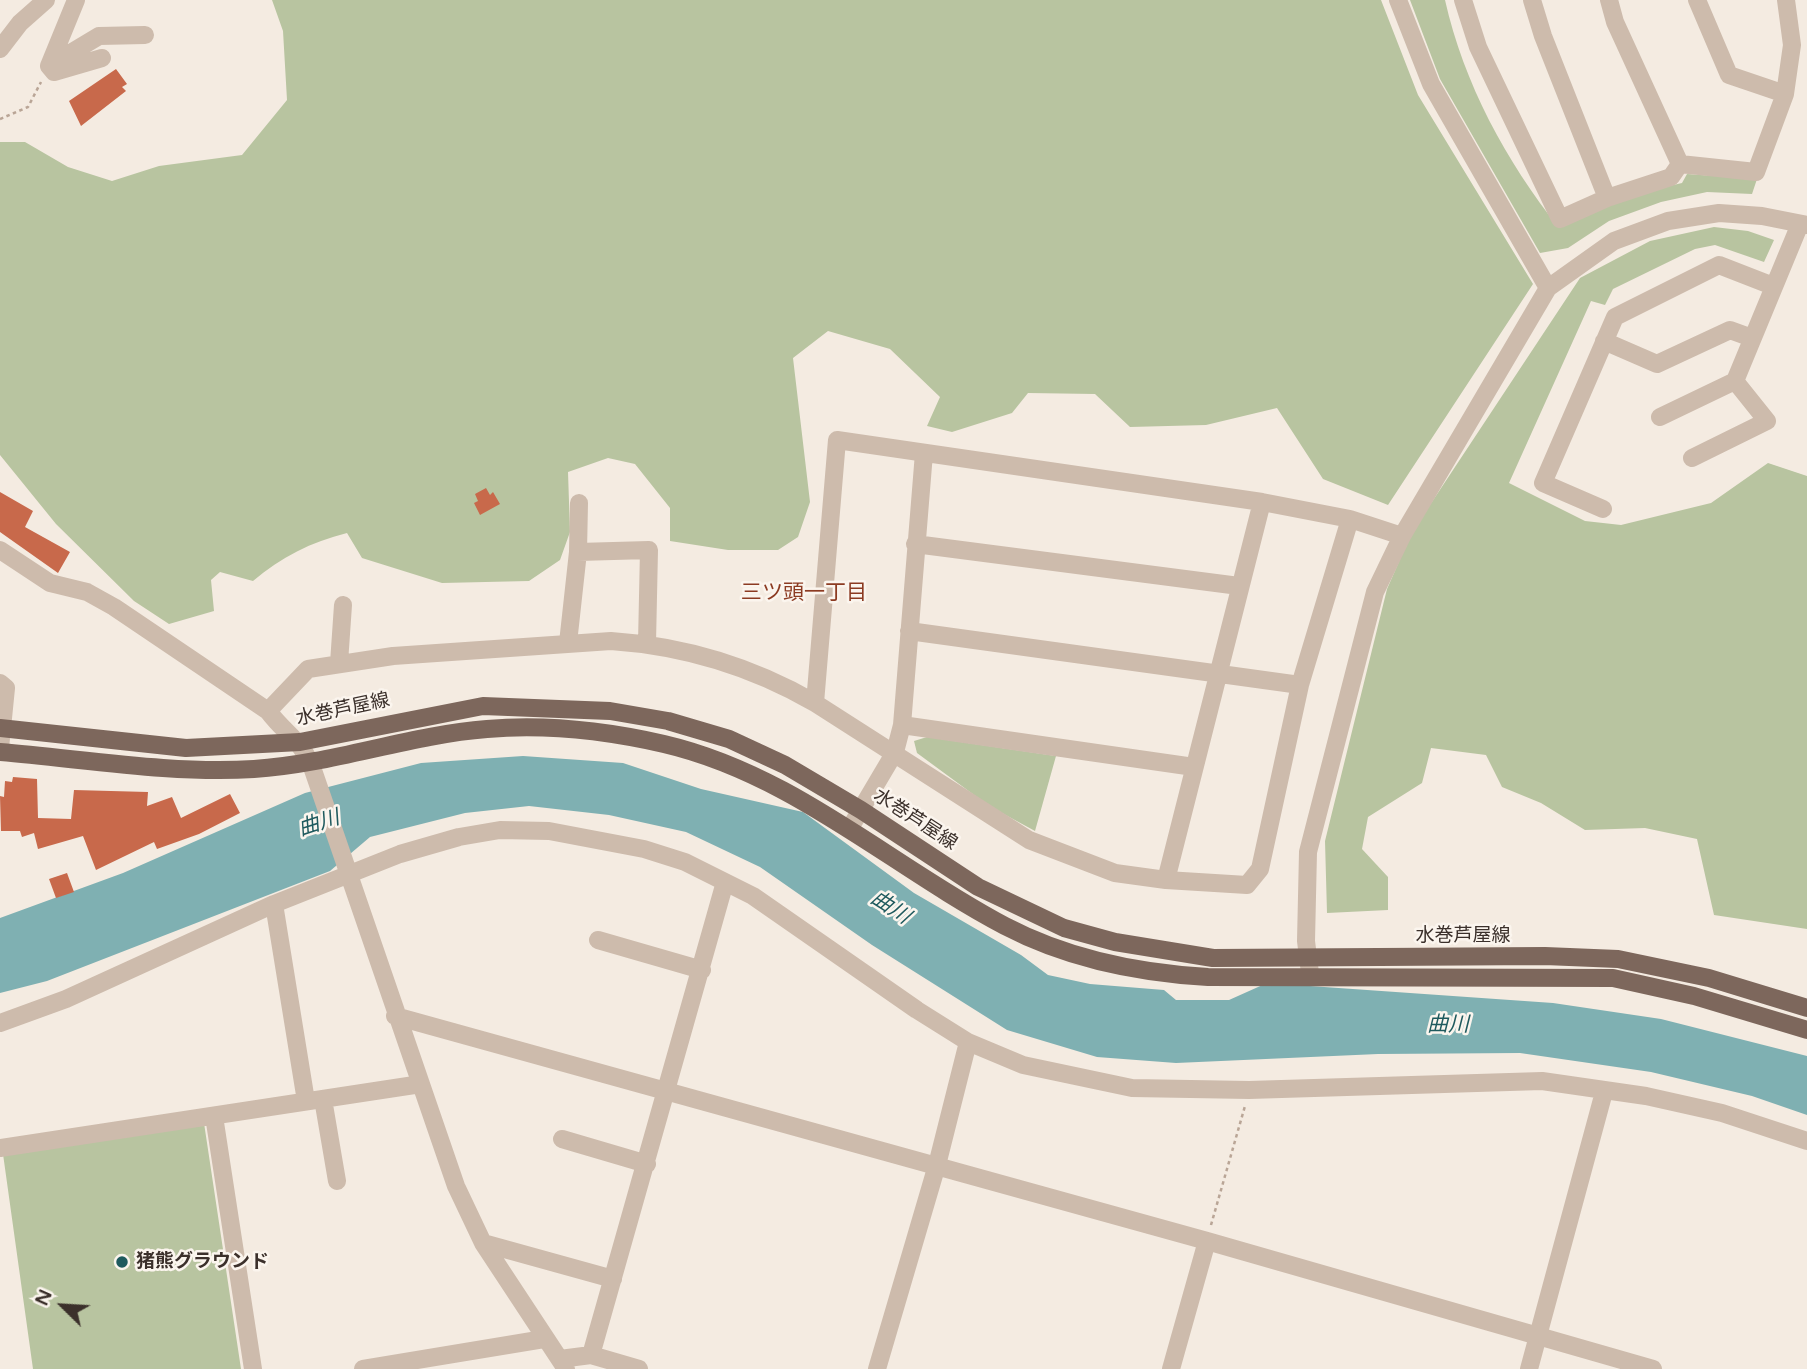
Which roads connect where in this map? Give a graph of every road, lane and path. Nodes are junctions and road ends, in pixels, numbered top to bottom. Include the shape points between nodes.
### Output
1 (46, 0) edge
2 (76, 0) edge
3 (1398, 0) edge
4 (1463, 0) edge
5 (1532, 0) edge
6 (1609, 0) edge
7 (1696, 0) edge
8 (1786, 0) edge
9 (145, 35) dead end
10 (0, 49) edge
11 (102, 58) dead end
12 (49, 66) junction
13 (1785, 94) junction
14 (0, 119) edge
15 (1680, 164) junction
16 (1607, 198) junction
17 (1803, 225) edge
18 (1773, 286) junction
19 (1548, 288) junction
20 (1752, 338) junction
21 (1604, 341) junction
22 (1735, 381) junction
23 (1660, 417) dead end
24 (924, 453) junction
25 (1692, 458) dead end
26 (1262, 502) junction
27 (579, 503) dead end
28 (1603, 509) dead end
29 (1350, 519) junction
30 (1402, 536) junction
31 (915, 544) junction
32 (0, 550) edge
33 (578, 552) junction
34 (1239, 586) junction
35 (343, 605) dead end
36 (909, 631) junction
37 (568, 643) junction
38 (647, 643) junction
39 (339, 663) junction
40 (1217, 675) junction
41 (0, 682) edge
42 (1300, 685) junction
43 (815, 703) junction
44 (268, 710) junction
45 (902, 725) junction
46 (1, 728) edge
47 (300, 742) junction
48 (0, 750) edge
49 (895, 752) junction
50 (309, 760) junction
51 (1194, 767) junction
52 (861, 810) junction
53 (850, 828) junction
54 (346, 871) junction
55 (1166, 880) junction
56 (725, 882) junction
57 (274, 904) junction
58 (598, 940) dead end
59 (1309, 967) junction
60 (702, 970) junction
61 (1807, 1008) edge
62 (395, 1016) junction
63 (0, 1023) edge
64 (1807, 1030) edge
65 (968, 1042) junction
66 (421, 1084) junction
67 (667, 1090) junction
68 (1249, 1090) junction
69 (1604, 1092) junction
70 (314, 1100) junction
71 (214, 1116) junction
72 (562, 1139) dead end
73 (1807, 1141) edge
74 (0, 1148) edge
75 (646, 1164) junction
76 (937, 1165) junction
77 (337, 1181) dead end
78 (1207, 1241) junction
79 (483, 1242) junction
80 (613, 1279) junction
81 (1538, 1337) junction
82 (544, 1339) junction
83 (591, 1355) junction
84 (563, 1364) edge
85 (253, 1369) edge
86 (363, 1369) edge
87 (639, 1369) edge
88 (877, 1369) edge
89 (1171, 1369) edge
90 (1529, 1369) edge
91 (1653, 1369) edge

1 - 10 street
2 - 12 street
3 - 19 street via 1431,84
4 - 16 street via 1478,47 1560,219
5 - 16 street
6 - 15 street
7 - 13 street via 1729,75
8 - 13 street via 1792,45
9 - 12 street via 99,36
11 - 12 street via 54,72
12 - 14 path via 28,107
13 - 15 street via 1756,172
15 - 16 street via 1671,177
17 - 18 street
17 - 19 street via 1719,213 1668,221 1614,241
18 - 20 street
18 - 21 street via 1719,265 1615,317
19 - 30 street
20 - 21 street via 1730,330 1657,364
20 - 22 street
21 - 28 street via 1543,483
22 - 23 street
22 - 25 street via 1767,421
24 - 26 street
24 - 31 street
24 - 43 street via 837,440
26 - 29 street
26 - 34 street
27 - 33 street
29 - 30 street
29 - 42 street
30 - 59 street via 1375,592 1308,852
31 - 34 street
31 - 36 street
32 - 44 street via 50,583 87,592 114,607
33 - 37 street
33 - 38 street via 649,550
34 - 40 street
35 - 39 street
36 - 40 street
36 - 45 street
37 - 38 street
37 - 39 street
38 - 43 street via 777,681
39 - 44 street via 308,669
40 - 42 street
40 - 51 street
41 - 46 street via 6,688
42 - 55 street via 1260,869 1247,885
43 - 49 street
44 - 47 street
45 - 49 street
45 - 51 street
46 - 47 main road, 水巻芦屋線 via 186,748
46 - 48 street
47 - 50 street
47 - 52 main road, 水巻芦屋線 via 483,706 610,710 668,721 729,740 785,765
48 - 50 main road, 水巻芦屋線 via 183,768 255,769
49 - 52 street
49 - 55 street via 1029,840 1115,873
50 - 53 main road, 水巻芦屋線 via 486,729 550,728 608,734 722,760
50 - 54 street
51 - 55 street
52 - 53 street
52 - 59 main road, 水巻芦屋線 via 978,887 1064,928 1168,953
53 - 59 main road, 水巻芦屋線 via 1009,928 1107,964 1185,976
54 - 56 street via 447,840 500,830 549,831 644,849
54 - 57 street
54 - 62 street
56 - 60 street
56 - 65 street via 753,896
57 - 63 street via 66,999
57 - 70 street
58 - 60 street
59 - 61 main road, 水巻芦屋線 via 1618,959 1709,978
59 - 64 main road, 水巻芦屋線 via 1613,978 1694,996
60 - 67 street
62 - 66 street
62 - 67 street
65 - 68 street via 1023,1065 1120,1086
65 - 76 street
66 - 70 street
66 - 79 street via 456,1186
67 - 75 street
67 - 76 street
68 - 69 street via 1542,1081
68 - 78 path
69 - 73 street via 1722,1113
69 - 81 street
70 - 71 street
70 - 77 street
71 - 74 street
71 - 85 street
72 - 75 street
75 - 80 street
76 - 78 street
76 - 88 street
78 - 81 street
78 - 89 street
79 - 80 street
79 - 82 street
80 - 83 street
81 - 90 street
81 - 91 street
82 - 84 street
82 - 86 street
83 - 84 street
83 - 87 street

